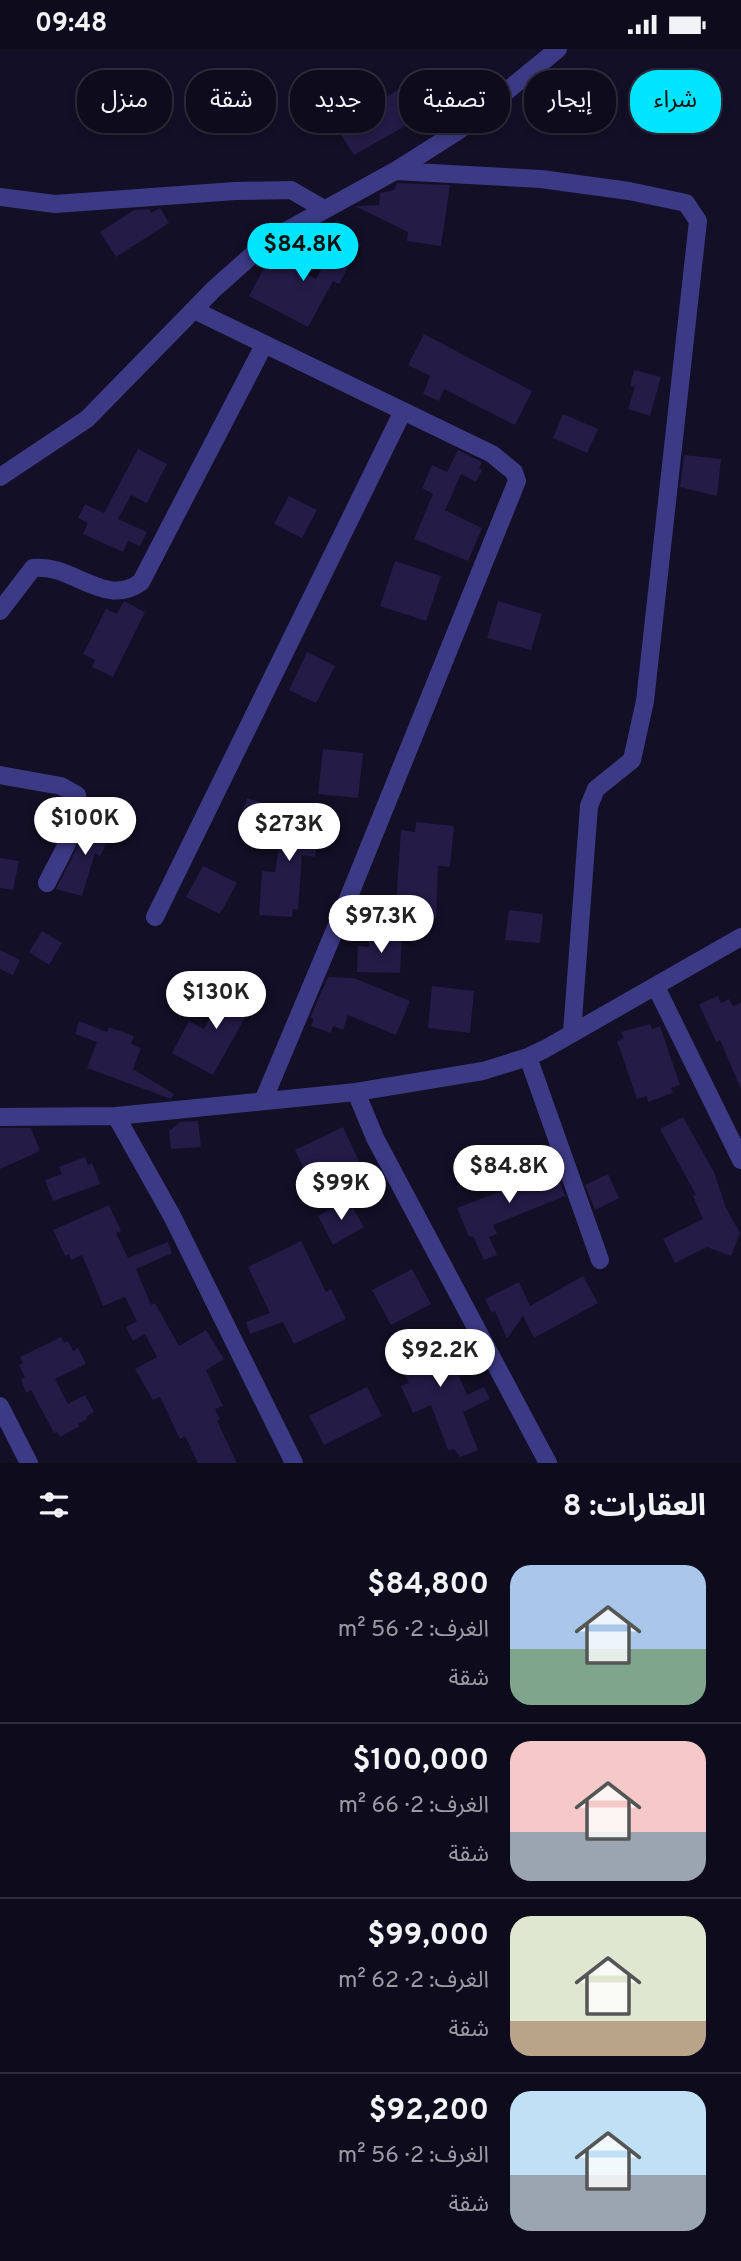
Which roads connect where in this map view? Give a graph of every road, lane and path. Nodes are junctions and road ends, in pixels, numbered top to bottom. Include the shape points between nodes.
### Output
1 (558, 49) edge
2 (395, 171) junction
3 (0, 197) edge
4 (324, 209) junction
5 (194, 310) junction
6 (264, 345) junction
7 (403, 411) junction
8 (0, 478) edge
9 (0, 611) edge
10 (0, 775) edge
11 (47, 883) dead end
12 (155, 917) dead end
13 (741, 937) edge
14 (656, 986) junction
15 (572, 1033) junction
16 (528, 1057) junction
17 (356, 1091) junction
18 (263, 1101) junction
19 (116, 1116) junction
20 (0, 1117) edge
21 (741, 1160) edge
22 (600, 1259) dead end
23 (0, 1406) edge
24 (29, 1463) edge
25 (294, 1463) edge
26 (548, 1463) edge

1 - 2 street via 458,131
2 - 4 street
2 - 15 street via 541,179 629,191 686,203 698,221 645,701 632,760 596,789 589,806
3 - 4 street via 78,203 291,190
4 - 5 street via 268,241
5 - 6 street
5 - 8 street via 88,419
6 - 7 street
6 - 9 street via 141,582 131,589 110,592 51,568 33,568
7 - 12 street
7 - 18 street via 492,454 514,472 517,481
10 - 11 street via 61,786 77,795 74,824
13 - 14 street
14 - 15 street
14 - 21 street
15 - 16 street
16 - 17 street via 483,1071
16 - 22 street
17 - 18 street
17 - 26 street via 375,1138
18 - 19 street
19 - 20 street
19 - 25 street via 173,1216
23 - 24 street

